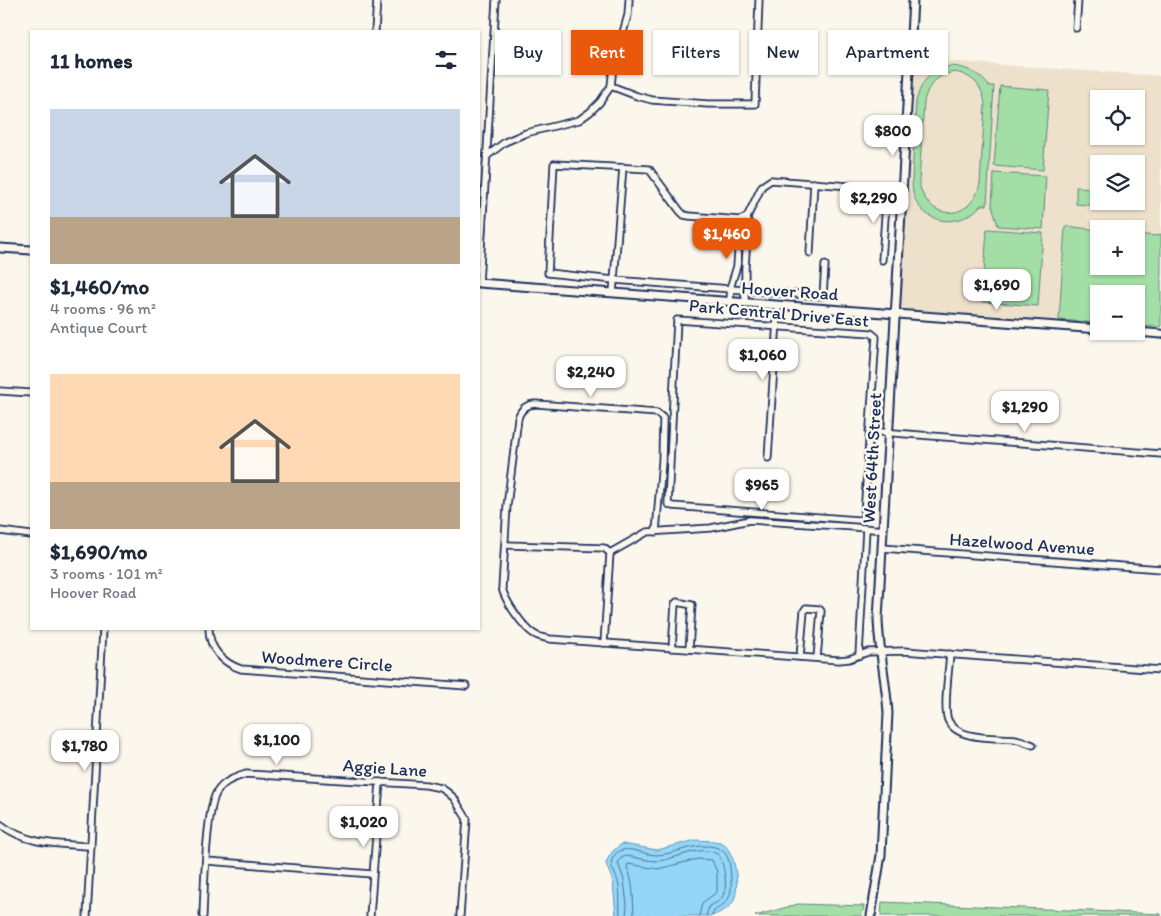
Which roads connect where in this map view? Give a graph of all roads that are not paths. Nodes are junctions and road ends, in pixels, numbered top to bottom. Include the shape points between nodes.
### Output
1 (377, 0) edge
2 (496, 0) edge
3 (629, 0) edge
4 (759, 0) edge
5 (913, 0) edge
6 (1078, 0) edge
7 (1076, 28) dead end
8 (375, 30) edge
9 (611, 86) junction
10 (487, 156) junction
11 (623, 167) junction
12 (814, 183) junction
13 (887, 189) junction
14 (902, 190) junction
15 (747, 217) junction
16 (740, 220) junction
17 (0, 248) edge
18 (30, 250) edge
19 (810, 254) dead end
20 (882, 260) dead end
21 (825, 265) dead end
22 (480, 267) edge
23 (614, 280) junction
24 (480, 283) edge
25 (731, 289) junction
26 (746, 290) junction
27 (613, 293) junction
28 (730, 302) junction
29 (745, 303) junction
30 (778, 305) junction
31 (894, 314) junction
32 (777, 325) junction
33 (1090, 328) edge
34 (1145, 333) edge
35 (1161, 334) edge
36 (0, 391) edge
37 (30, 393) edge
38 (869, 431) junction
39 (888, 433) junction
40 (1161, 454) edge
41 (768, 458) dead end
42 (866, 529) junction
43 (882, 530) junction
44 (0, 531) edge
45 (656, 532) junction
46 (30, 535) edge
47 (506, 546) junction
48 (882, 548) junction
49 (610, 553) junction
50 (1161, 569) edge
51 (102, 630) edge
52 (209, 630) edge
53 (604, 643) junction
54 (672, 648) junction
55 (689, 649) junction
56 (880, 652) junction
57 (950, 654) junction
58 (859, 655) junction
59 (800, 657) junction
60 (817, 658) junction
61 (1161, 670) edge
62 (466, 686) dead end
63 (1033, 745) dead end
64 (380, 782) junction
65 (0, 824) edge
66 (91, 846) junction
67 (206, 861) junction
68 (372, 874) junction
69 (87, 916) edge
70 (203, 916) edge
71 (370, 916) edge
72 (460, 916) edge
73 (871, 916) edge

1 - 8 street
2 - 10 street
3 - 9 street
4 - 9 street via 755,104 652,100
5 - 14 street, West 64th Street
6 - 7 street
9 - 10 street via 600,102 579,120 526,133 505,142
10 - 22 street
11 - 16 street via 649,169 684,215
11 - 23 street
11 - 23 street, Hoover Road via 554,164 548,273
12 - 13 street
12 - 15 street via 766,182
12 - 19 street
13 - 14 street
13 - 20 street
14 - 31 street, West 64th Street
15 - 16 street
15 - 26 street
16 - 25 street via 737,266
17 - 18 street
21 - 26 street, Hoover Road via 823,296
23 - 25 street, Hoover Road
23 - 27 street
24 - 27 street, Hoover Road
25 - 26 street, Hoover Road
25 - 28 street
26 - 29 street
27 - 28 street, Hoover Road
28 - 29 street, Hoover Road
29 - 30 street, Hoover Road
30 - 31 street, Hoover Road
30 - 32 street
31 - 33 street, Hoover Road
31 - 39 street, West 64th Street
32 - 38 street, Park Central Drive East via 875,334
32 - 38 street, Park Central Drive East via 677,320 668,504 862,519
32 - 41 street
34 - 35 street
36 - 37 street
38 - 39 street
39 - 40 street
39 - 43 street, West 64th Street
42 - 43 street
42 - 45 street via 750,520 711,528
42 - 58 street
43 - 48 street, West 64th Street
44 - 46 street
45 - 47 street via 662,461 661,415 535,404 522,410 518,418 507,506
45 - 49 street via 641,534
47 - 49 street via 604,548
47 - 53 street via 503,592 525,626 547,639
48 - 50 street, Hazelwood Avenue
48 - 56 street, West 64th Street via 878,619
49 - 53 street
51 - 66 street
52 - 62 street, Woodmere Circle via 210,640 218,655 241,669
53 - 54 street
54 - 55 street
54 - 55 street via 677,602 692,604
55 - 59 street
56 - 57 street
56 - 58 street
56 - 73 street, West 64th Street via 888,713 881,854
57 - 61 street
57 - 63 street via 946,707 947,719 953,727 972,736 1015,739
58 - 60 street via 843,660
59 - 60 street
59 - 60 street via 806,608 821,611
64 - 67 street, Aggie Lane via 246,774 230,779 214,795
64 - 68 street
64 - 72 street, Aggie Lane via 441,788 463,811 467,819
65 - 66 street via 18,836 34,841
66 - 69 street
67 - 68 street
67 - 70 street, Aggie Lane
68 - 71 street

